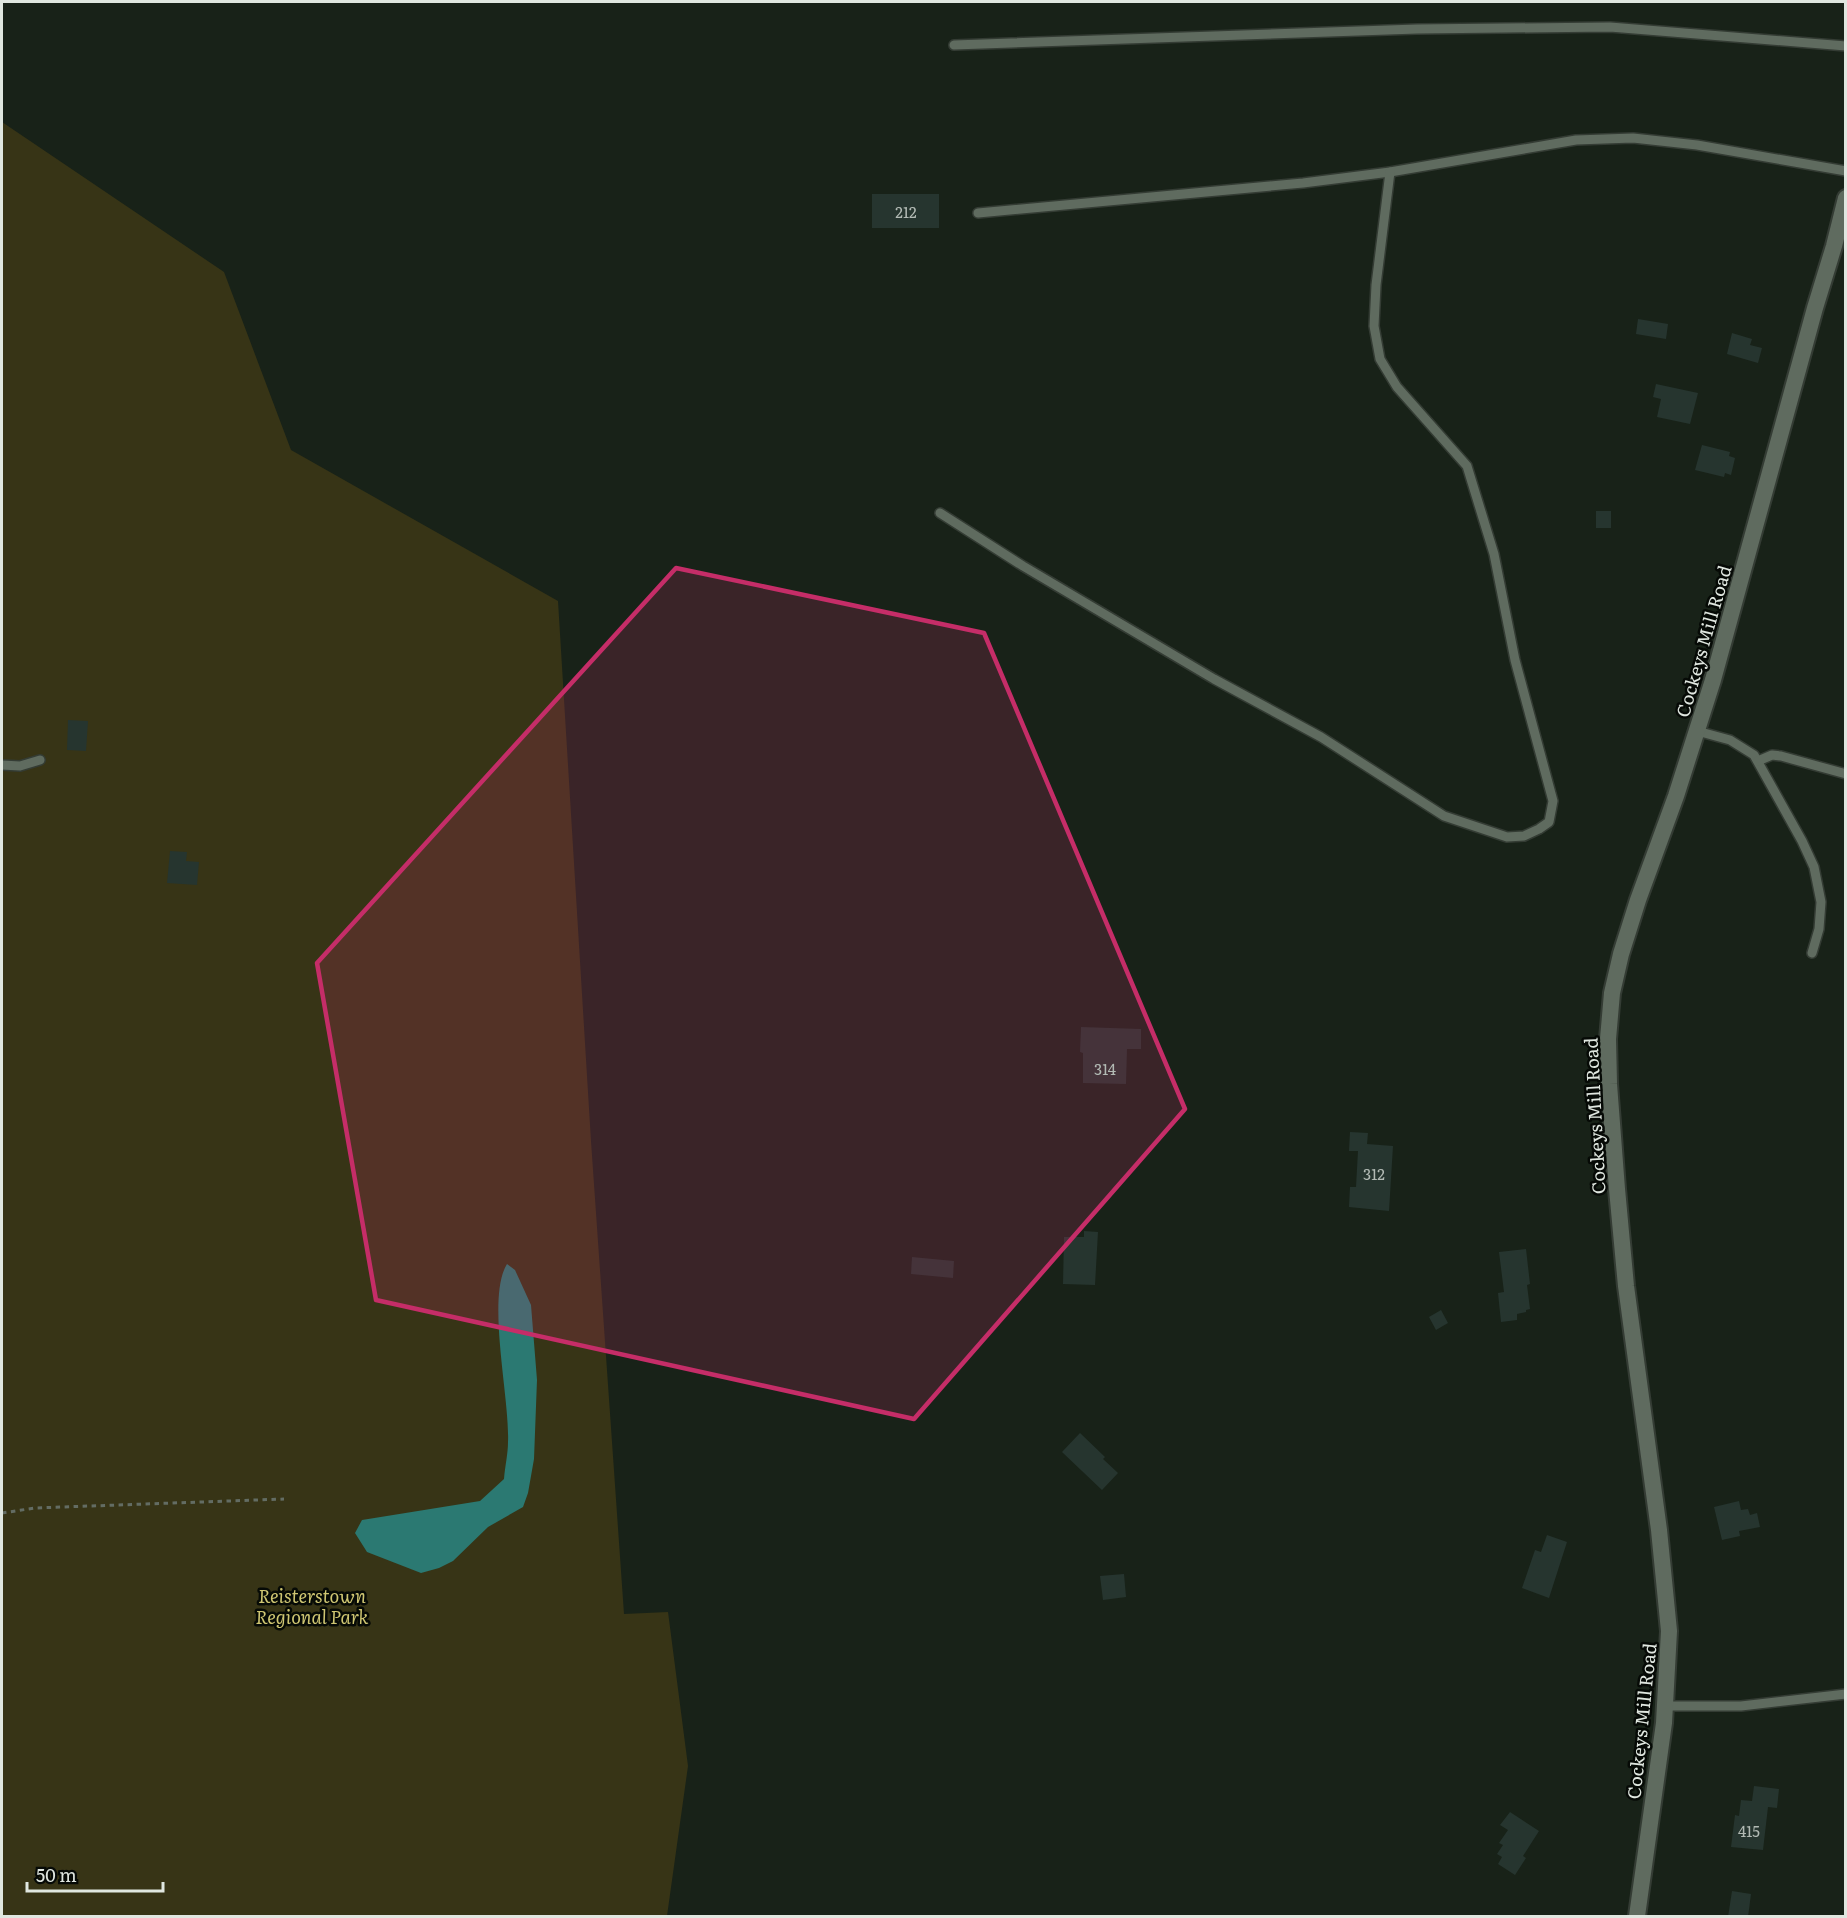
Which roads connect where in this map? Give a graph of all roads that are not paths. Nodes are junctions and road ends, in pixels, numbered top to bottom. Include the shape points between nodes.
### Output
1 (954, 45) dead end
2 (1845, 46) edge
3 (1845, 171) edge
4 (1390, 172) junction
5 (1845, 198) edge
6 (978, 213) dead end
7 (940, 513) dead end
8 (1697, 731) junction
9 (40, 759) dead end
10 (1758, 761) junction
11 (2, 765) edge
12 (1845, 774) edge
13 (1812, 953) dead end
14 (1845, 1694) edge
15 (1665, 1706) junction
16 (1637, 1917) edge

1 - 2 lane via 1417,29 1610,27
3 - 4 lane via 1633,138 1576,140
4 - 6 lane
4 - 7 lane via 1376,285 1374,326 1380,359 1397,387 1467,466 1494,554 1515,660 1553,801 1549,822 1524,836 1507,837 1444,816 1321,737 1214,679
5 - 8 street, Cockeys Mill Road
8 - 10 lane via 1731,740
8 - 15 street, Cockeys Mill Road via 1621,954 1612,993 1608,1039 1626,1286 1666,1590 1669,1631
9 - 11 lane via 20,766
10 - 12 lane via 1780,756
10 - 13 lane via 1814,867 1821,913
14 - 15 lane via 1741,1706
15 - 16 street, Cockeys Mill Road

